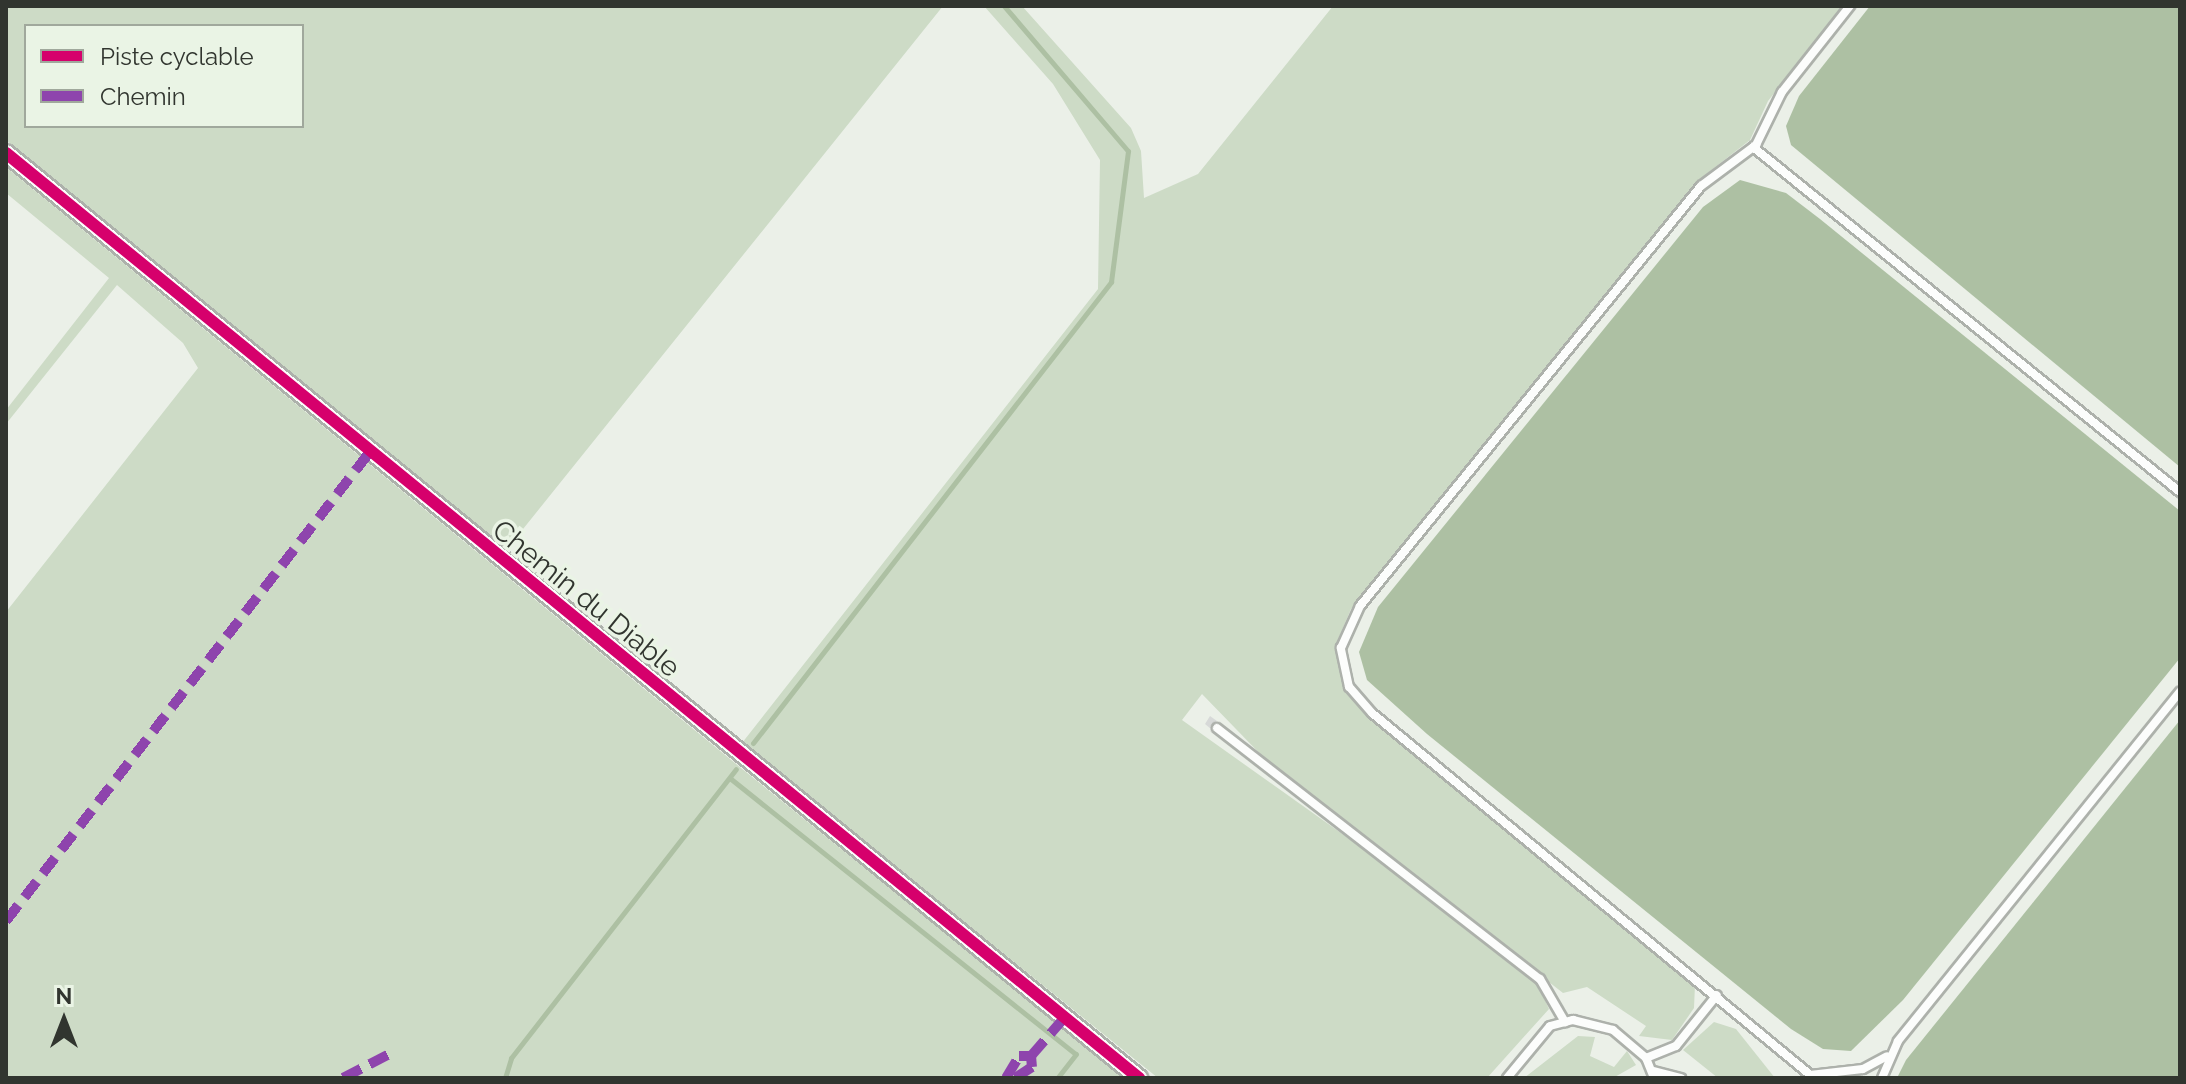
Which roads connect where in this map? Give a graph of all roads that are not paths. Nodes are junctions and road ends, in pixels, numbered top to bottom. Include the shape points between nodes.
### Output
1 (1850, 6) edge
2 (1753, 147) junction
3 (6, 153) edge
4 (2180, 492) edge
5 (2180, 691) edge
6 (1217, 728) dead end
7 (1717, 995) junction
8 (1565, 1022) junction
9 (1888, 1056) junction
10 (1646, 1058) junction
11 (1653, 1074) edge
12 (1812, 1076) edge
13 (1139, 1078) edge
14 (1507, 1078) edge
15 (1681, 1078) edge
16 (1882, 1078) edge

1 - 2 lane via 1782,92
2 - 4 lane
2 - 7 lane via 1701,186 1360,606 1341,648 1349,687 1372,713
3 - 13 street, Chemin du Diable
5 - 9 lane
6 - 8 lane via 1540,979
7 - 10 lane via 1676,1046
7 - 12 lane
8 - 10 lane via 1601,1024
8 - 14 lane via 1550,1026
9 - 12 lane via 1863,1069
9 - 16 lane
10 - 11 lane
11 - 15 lane

